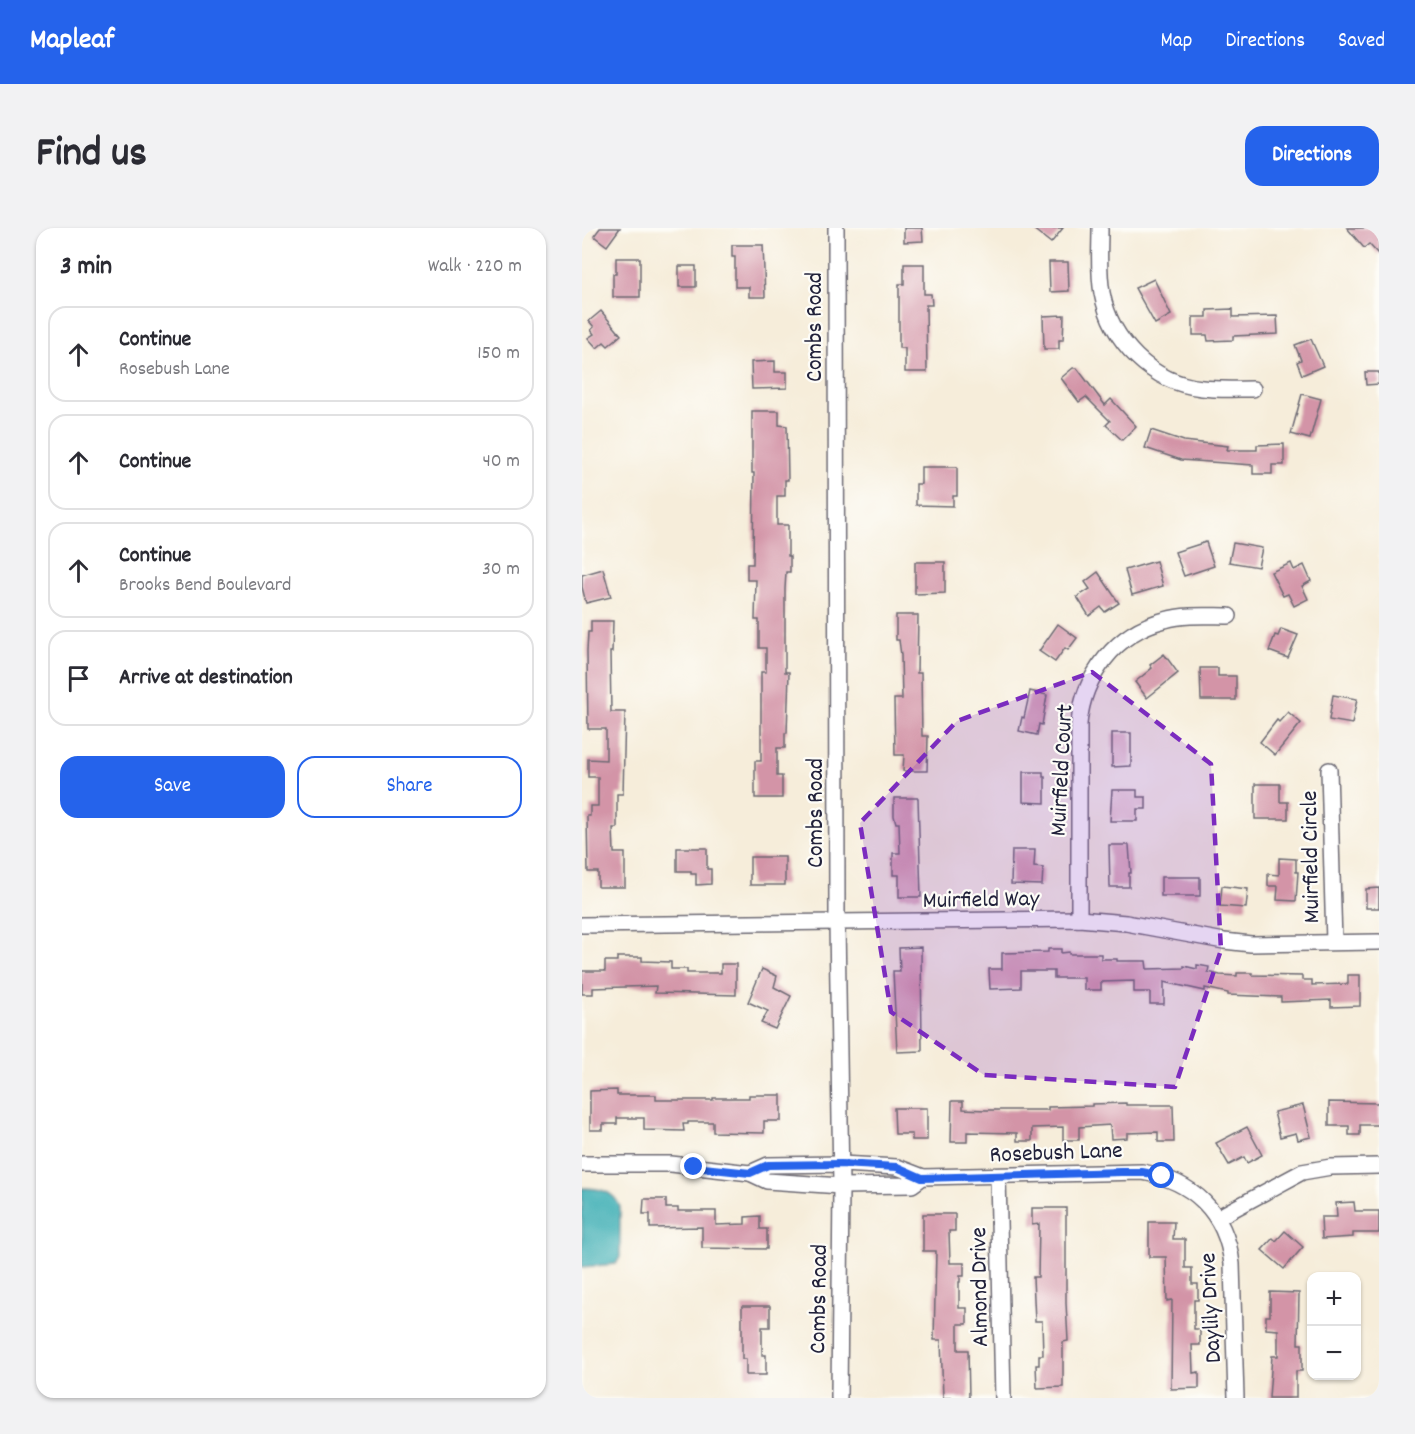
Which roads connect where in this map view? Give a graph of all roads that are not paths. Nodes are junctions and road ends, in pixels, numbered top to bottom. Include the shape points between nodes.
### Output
1 (836, 228) edge
2 (1100, 228) edge
3 (1253, 389) dead end
4 (1229, 616) dead end
5 (1329, 770) dead end
6 (1079, 919) junction
7 (837, 923) junction
8 (582, 925) edge
9 (1334, 942) junction
10 (1379, 942) edge
11 (582, 1164) edge
12 (841, 1164) junction
13 (1379, 1166) edge
14 (750, 1173) junction
15 (998, 1176) junction
16 (922, 1178) junction
17 (841, 1186) junction
18 (1217, 1218) junction
19 (839, 1398) edge
20 (1003, 1398) edge
21 (1236, 1398) edge

1 - 7 street, Combs Road
2 - 3 street via 1100,279 1105,306 1112,325 1132,352 1164,376 1190,386
4 - 6 street, Muirfield Court via 1186,616 1152,624 1117,645 1092,678 1079,724
5 - 9 street, Muirfield Circle
6 - 7 street, Muirfield Way
6 - 9 street, Muirfield Way via 1126,923 1224,941
7 - 8 street, Muirfield Way
7 - 12 street, Combs Road
9 - 10 street, Muirfield Way
11 - 14 street via 671,1164
12 - 14 street, Rosebush Lane via 768,1165
12 - 16 street, Rosebush Lane via 897,1167
12 - 17 street, Combs Road
13 - 18 street via 1302,1172
14 - 17 street, Rosebush Lane via 767,1181
15 - 16 street, Rosebush Lane
15 - 18 street, Rosebush Lane via 1156,1174 1188,1188
15 - 20 street, Almond Drive
16 - 17 street, Rosebush Lane via 912,1185
17 - 19 street, Combs Road
18 - 21 street, Daylily Drive via 1227,1238 1232,1264

